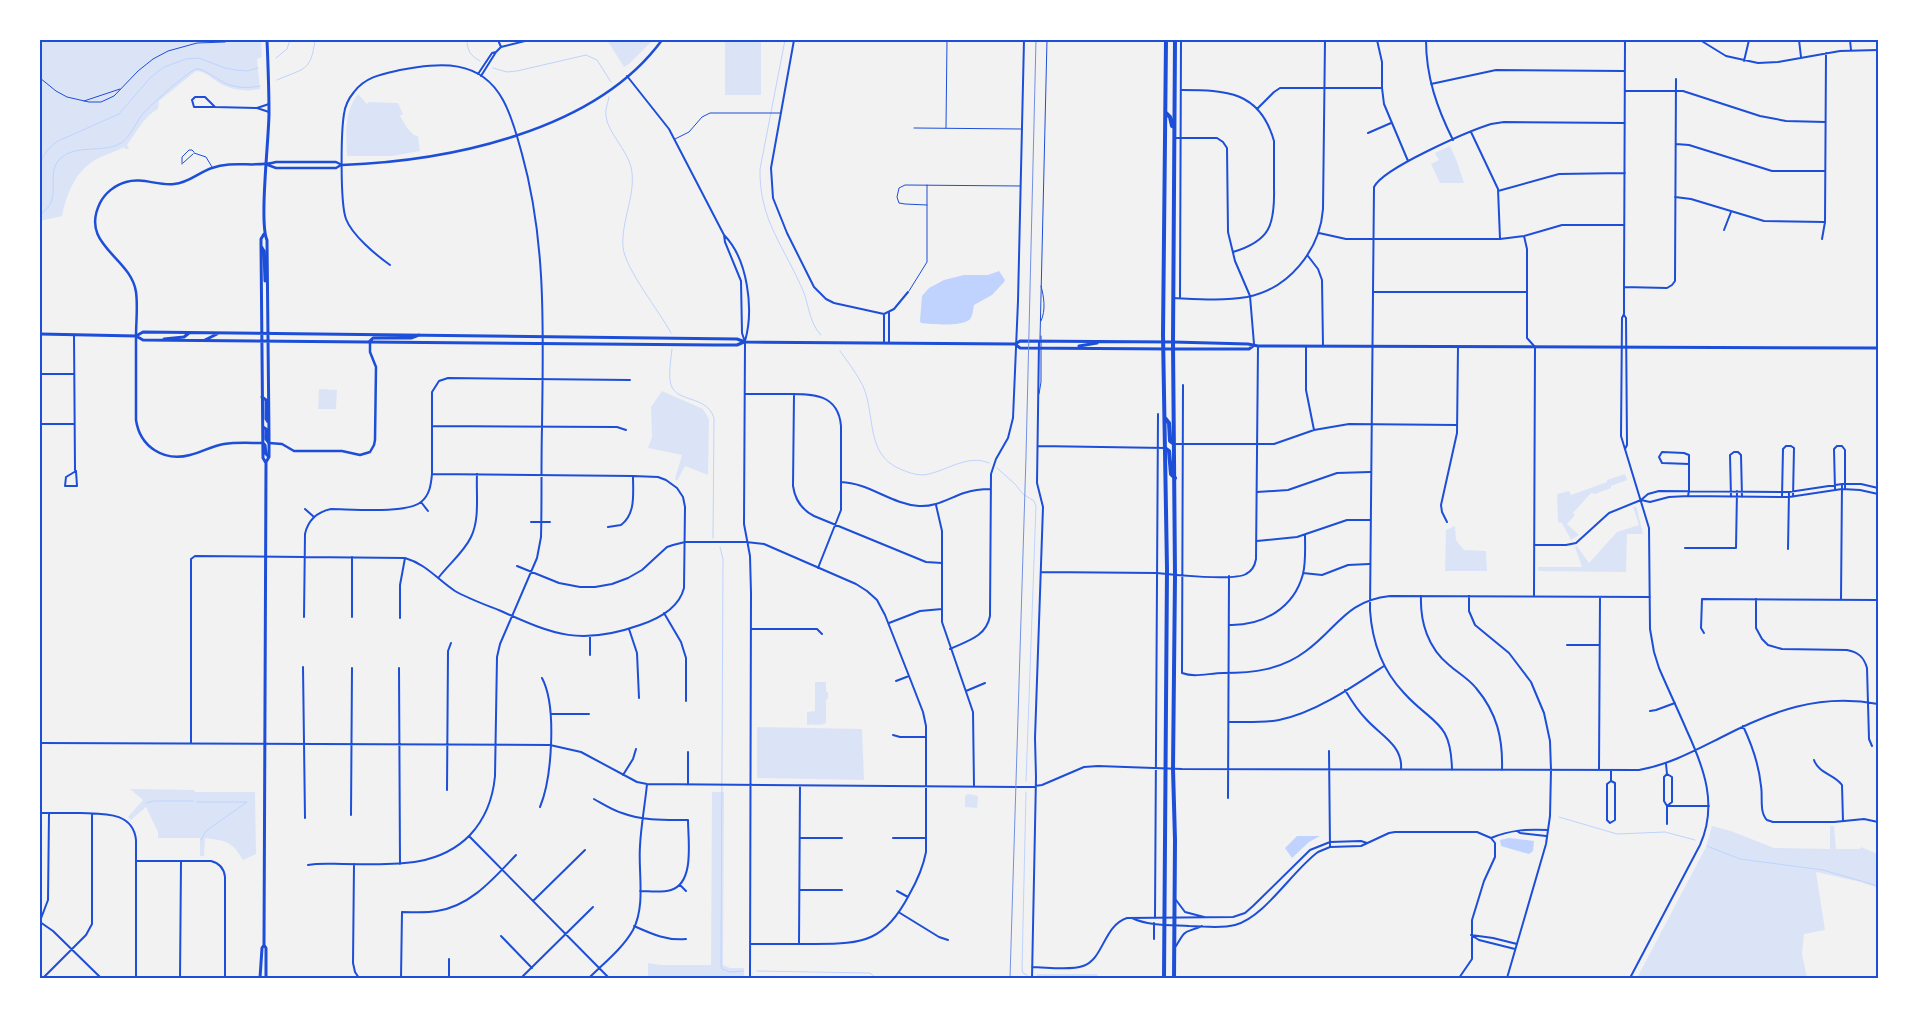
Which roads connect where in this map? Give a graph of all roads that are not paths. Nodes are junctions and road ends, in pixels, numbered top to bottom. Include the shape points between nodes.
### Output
1 (230, 40) edge
2 (267, 40) edge
3 (498, 40) edge
4 (529, 40) edge
5 (662, 40) edge
6 (794, 40) edge
7 (947, 40) edge
8 (1024, 40) edge
9 (1047, 40) edge
10 (1166, 40) edge
11 (1174, 40) edge
12 (1219, 40) edge
13 (1325, 40) edge
14 (1377, 40) edge
15 (1426, 40) edge
16 (1625, 40) edge
17 (1700, 40) edge
18 (1749, 40) edge
19 (1799, 40) edge
20 (1850, 40) edge
21 (1181, 41) edge
22 (501, 47) junction
23 (1850, 50) junction
24 (1878, 50) edge
25 (496, 52) junction
26 (1826, 53) junction
27 (1801, 58) junction
28 (1744, 61) junction
29 (1625, 71) junction
30 (478, 74) junction
31 (482, 76) junction
32 (627, 76) junction
33 (40, 78) edge
34 (1676, 79) dead end
35 (1431, 84) junction
36 (121, 88) junction
37 (1325, 88) junction
38 (1382, 88) junction
39 (1182, 90) junction
40 (1625, 91) junction
41 (1676, 91) junction
42 (83, 101) junction
43 (269, 104) junction
44 (215, 107) junction
45 (257, 108) junction
46 (1257, 109) junction
47 (269, 112) junction
48 (781, 113) junction
49 (1166, 113) junction
50 (1625, 122) junction
51 (1825, 122) junction
52 (1391, 123) junction
53 (1174, 127) junction
54 (914, 128) dead end
55 (946, 128) junction
56 (1022, 129) junction
57 (1471, 132) junction
58 (1368, 133) dead end
59 (516, 135) junction
60 (1174, 138) junction
61 (1181, 138) junction
62 (675, 139) junction
63 (1453, 140) junction
64 (1676, 144) junction
65 (194, 153) junction
66 (1408, 161) junction
67 (267, 164) junction
68 (342, 164) junction
69 (212, 168) junction
70 (1825, 171) junction
71 (1624, 173) junction
72 (928, 185) junction
73 (1021, 186) junction
74 (1498, 191) junction
75 (1675, 198) junction
76 (927, 205) junction
77 (1732, 212) junction
78 (1825, 222) junction
79 (1624, 225) junction
80 (1724, 230) dead end
81 (1319, 233) junction
82 (264, 234) junction
83 (724, 235) junction
84 (1524, 236) junction
85 (1373, 239) junction
86 (1500, 239) junction
87 (1822, 239) dead end
88 (261, 245) junction
89 (1232, 252) junction
90 (1308, 256) junction
91 (390, 265) dead end
92 (1040, 282) junction
93 (268, 286) junction
94 (1624, 288) junction
95 (908, 292) joint
96 (1373, 292) junction
97 (1527, 292) junction
98 (1250, 296) junction
99 (1173, 298) junction
100 (1180, 298) junction
101 (889, 313) junction
102 (884, 314) junction
103 (1624, 314) junction
104 (1041, 323) junction
105 (189, 333) junction
106 (40, 334) edge
107 (74, 334) junction
108 (217, 334) junction
109 (263, 334) junction
110 (269, 334) junction
111 (420, 335) junction
112 (136, 336) junction
113 (543, 336) junction
114 (693, 338) junction
115 (161, 340) junction
116 (205, 340) junction
117 (263, 341) junction
118 (269, 341) junction
119 (1040, 341) junction
120 (370, 342) junction
121 (745, 342) junction
122 (1099, 342) junction
123 (1119, 342) junction
124 (1164, 342) junction
125 (1173, 342) junction
126 (884, 343) junction
127 (889, 343) junction
128 (543, 344) junction
129 (1015, 344) junction
130 (680, 345) junction
131 (1256, 346) junction
132 (1306, 346) junction
133 (1323, 346) junction
134 (1372, 347) junction
135 (1458, 347) junction
136 (1535, 347) junction
137 (1040, 348) junction
138 (1071, 348) junction
139 (1099, 348) junction
140 (1164, 348) junction
141 (1621, 348) junction
142 (1626, 348) junction
143 (1878, 348) edge
144 (1173, 349) junction
145 (40, 374) edge
146 (74, 374) junction
147 (543, 379) junction
148 (630, 380) dead end
149 (1183, 385) dead end
150 (745, 394) junction
151 (794, 394) junction
152 (262, 397) junction
153 (1158, 414) dead end
154 (1165, 418) junction
155 (269, 422) junction
156 (40, 424) edge
157 (74, 424) junction
158 (1371, 424) junction
159 (1457, 425) junction
160 (432, 426) junction
161 (542, 426) junction
162 (263, 427) junction
163 (626, 430) dead end
164 (1314, 430) junction
165 (263, 443) junction
166 (269, 443) junction
167 (1174, 444) junction
168 (1182, 444) junction
169 (1257, 445) junction
170 (1038, 446) junction
171 (1157, 447) junction
172 (1165, 448) junction
173 (1625, 449) junction
174 (268, 457) junction
175 (266, 463) junction
176 (1689, 464) junction
177 (76, 471) junction
178 (1370, 472) junction
179 (432, 474) junction
180 (477, 474) junction
181 (542, 474) junction
182 (633, 476) junction
183 (1174, 478) junction
184 (841, 482) junction
185 (1834, 484) junction
186 (1843, 484) junction
187 (1878, 488) edge
188 (991, 489) junction
189 (1843, 489) junction
190 (1689, 490) junction
191 (1835, 490) junction
192 (1731, 491) junction
193 (1737, 491) junction
194 (1793, 491) junction
195 (1257, 492) junction
196 (1742, 492) junction
197 (1782, 492) junction
198 (1789, 492) junction
199 (1878, 494) edge
200 (1688, 496) junction
201 (1731, 497) junction
202 (1736, 497) junction
203 (1742, 497) junction
204 (1782, 497) junction
205 (1788, 497) junction
206 (1792, 497) junction
207 (1641, 500) junction
208 (421, 502) junction
209 (936, 505) junction
210 (305, 508) dead end
211 (428, 511) dead end
212 (314, 517) junction
213 (1370, 520) junction
214 (531, 522) dead end
215 (542, 522) junction
216 (550, 522) dead end
217 (1448, 522) dead end
218 (836, 525) junction
219 (608, 527) dead end
220 (1305, 535) junction
221 (1257, 541) junction
222 (684, 542) junction
223 (746, 542) junction
224 (1534, 545) junction
225 (1685, 548) dead end
226 (1788, 548) dead end
227 (265, 556) junction
228 (305, 557) junction
229 (352, 557) junction
230 (404, 558) junction
231 (942, 563) junction
232 (1370, 564) junction
233 (517, 566) dead end
234 (817, 568) junction
235 (531, 572) junction
236 (1041, 572) junction
237 (1303, 572) junction
238 (1157, 573) junction
239 (1167, 575) junction
240 (1175, 576) junction
241 (1182, 576) junction
242 (1229, 576) junction
243 (438, 577) junction
244 (1421, 596) junction
245 (1469, 596) junction
246 (1534, 596) junction
247 (1600, 596) junction
248 (1650, 597) junction
249 (1370, 599) junction
250 (1756, 599) junction
251 (1841, 599) junction
252 (1878, 600) edge
253 (942, 609) junction
254 (664, 613) junction
255 (512, 616) junction
256 (304, 617) dead end
257 (352, 617) dead end
258 (400, 618) dead end
259 (888, 623) junction
260 (1229, 624) junction
261 (751, 628) junction
262 (629, 629) junction
263 (1704, 633) dead end
264 (822, 634) dead end
265 (590, 636) junction
266 (451, 643) dead end
267 (1567, 645) dead end
268 (1600, 645) junction
269 (950, 649) junction
270 (590, 655) dead end
271 (1384, 666) junction
272 (303, 667) dead end
273 (352, 668) dead end
274 (399, 668) dead end
275 (1229, 673) junction
276 (909, 676) junction
277 (542, 678) dead end
278 (896, 681) dead end
279 (984, 683) dead end
280 (1345, 690) junction
281 (966, 691) junction
282 (639, 698) dead end
283 (686, 701) dead end
284 (1675, 703) junction
285 (1868, 703) junction
286 (1878, 704) edge
287 (1650, 711) dead end
288 (550, 714) junction
289 (589, 714) dead end
290 (1229, 722) junction
291 (1743, 726) junction
292 (893, 735) dead end
293 (926, 737) junction
294 (40, 743) edge
295 (191, 744) junction
296 (265, 744) junction
297 (304, 744) junction
298 (352, 744) junction
299 (399, 745) junction
300 (448, 745) junction
301 (495, 745) junction
302 (550, 745) junction
303 (1872, 746) dead end
304 (636, 749) dead end
305 (1696, 750) junction
306 (1329, 751) dead end
307 (688, 752) dead end
308 (1814, 760) dead end
309 (1666, 764) junction
310 (1156, 768) junction
311 (1165, 768) junction
312 (1173, 769) junction
313 (1228, 769) junction
314 (1329, 770) junction
315 (1400, 770) junction
316 (1452, 770) junction
317 (1502, 770) junction
318 (1551, 770) junction
319 (1599, 770) junction
320 (1611, 771) junction
321 (1667, 774) junction
322 (623, 775) junction
323 (1611, 780) junction
324 (647, 784) junction
325 (688, 785) junction
326 (751, 786) junction
327 (800, 786) junction
328 (926, 786) junction
329 (974, 787) junction
330 (1036, 787) junction
331 (447, 790) dead end
332 (594, 798) dead end
333 (1228, 798) dead end
334 (1668, 806) junction
335 (1709, 806) junction
336 (540, 807) dead end
337 (40, 813) edge
338 (49, 813) junction
339 (92, 814) junction
340 (351, 814) dead end
341 (305, 818) dead end
342 (643, 818) junction
343 (1843, 821) junction
344 (1878, 822) edge
345 (1667, 824) dead end
346 (1548, 830) junction
347 (1517, 831) junction
348 (469, 836) junction
349 (1547, 836) junction
350 (799, 838) junction
351 (842, 838) dead end
352 (893, 838) dead end
353 (926, 838) junction
354 (1491, 838) junction
355 (1330, 842) junction
356 (1367, 843) junction
357 (1330, 847) junction
358 (585, 850) dead end
359 (516, 855) dead end
360 (136, 861) junction
361 (181, 861) junction
362 (354, 864) junction
363 (400, 864) junction
364 (308, 865) dead end
365 (502, 869) junction
366 (680, 885) junction
367 (799, 890) junction
368 (842, 890) dead end
369 (640, 891) junction
370 (686, 891) dead end
371 (896, 891) dead end
372 (908, 897) junction
373 (1175, 898) junction
374 (534, 901) junction
375 (593, 907) dead end
376 (900, 913) junction
377 (1132, 918) junction
378 (1155, 918) junction
379 (1165, 918) junction
380 (1175, 918) junction
381 (1206, 918) junction
382 (40, 922) edge
383 (1154, 923) junction
384 (1165, 924) junction
385 (1175, 925) junction
386 (634, 926) junction
387 (1202, 926) junction
388 (566, 934) junction
389 (1471, 935) junction
390 (501, 936) dead end
391 (686, 939) dead end
392 (1154, 939) dead end
393 (948, 940) dead end
394 (750, 944) junction
395 (799, 944) junction
396 (1516, 944) junction
397 (264, 945) junction
398 (1174, 948) junction
399 (1515, 949) junction
400 (72, 950) junction
401 (449, 959) dead end
402 (1032, 967) junction
403 (532, 968) junction
404 (599, 968) junction
405 (43, 978) edge
406 (101, 978) edge
407 (136, 978) edge
408 (180, 978) edge
409 (225, 978) edge
410 (260, 978) edge
411 (266, 978) edge
412 (359, 978) edge
413 (401, 978) edge
414 (449, 978) edge
415 (521, 978) edge
416 (589, 978) edge
417 (609, 978) edge
418 (750, 978) edge
419 (1032, 978) edge
420 (1164, 978) edge
421 (1174, 978) edge
422 (1459, 978) edge
423 (1507, 978) edge
424 (1630, 978) edge

1 - 36 lane via 197,43 168,51 153,59
2 - 43 main road
3 - 22 street
4 - 22 street
5 - 32 street
6 - 48 street
7 - 55 lane
8 - 56 street
9 - 92 lane
10 - 49 highway
11 - 21 street
11 - 53 highway
12 - 21 street
13 - 37 street
14 - 38 street via 1382,62
15 - 35 street
16 - 29 street
17 - 28 street via 1719,53
18 - 28 street
19 - 27 street
20 - 23 street
21 - 39 street
22 - 25 street
23 - 24 street
23 - 26 street
25 - 30 street
25 - 31 street
26 - 27 street
26 - 51 street
27 - 28 street via 1768,63
29 - 35 street via 1496,70
29 - 40 street
30 - 31 street
30 - 68 street via 455,65 435,64 381,74 362,83 349,98 344,113
31 - 59 street via 500,95
32 - 59 street via 581,108
32 - 62 street
33 - 42 lane via 61,95
34 - 41 street
35 - 63 street via 1438,110
36 - 42 lane
36 - 42 lane via 105,101
37 - 38 street
37 - 46 street via 1280,88
37 - 81 street via 1323,209
38 - 52 street
39 - 46 street via 1228,93 1246,100
39 - 61 street
40 - 41 street
40 - 50 street
41 - 51 street via 1775,119
41 - 64 street
43 - 45 street
43 - 47 main road
44 - 44 street via 205,97 192,100 194,107
44 - 45 street
45 - 47 street
46 - 89 street via 1274,141 1274,217 1258,242
47 - 67 main road
48 - 62 lane via 710,112 689,132
48 - 102 street via 771,168 772,192 778,213 809,279 818,293 834,303
49 - 53 highway
49 - 124 highway
50 - 57 street via 1504,122
50 - 71 street
51 - 70 street
52 - 58 street
52 - 66 street
53 - 60 highway
54 - 55 lane
55 - 56 lane
56 - 73 street
57 - 63 street
57 - 74 street
59 - 68 street via 435,155
59 - 113 street via 538,233
60 - 61 street
60 - 99 highway
61 - 89 street via 1217,138 1227,148 1227,222
61 - 100 street
62 - 83 street
63 - 66 street
64 - 70 street via 1689,145 1772,171
64 - 75 street
65 - 65 lane via 189,150 182,157 182,164
65 - 69 lane via 206,157
66 - 85 street via 1376,183 1373,192
67 - 68 street
67 - 68 street via 276,168 336,168
67 - 69 street
67 - 82 main road
68 - 91 street via 346,219 354,232
69 - 112 street via 176,184 138,180 123,183 108,192 100,204 96,218 99,238 134,285
70 - 78 street
71 - 74 street via 1559,174
71 - 79 street
72 - 73 lane
72 - 76 lane
72 - 76 lane via 905,185 899,188 897,197 899,203
73 - 129 street
74 - 86 street
75 - 77 street via 1690,199
75 - 94 street via 1675,281 1666,288
76 - 95 lane via 927,262
77 - 78 street via 1764,222
77 - 80 street
78 - 87 street
79 - 84 street via 1562,225
79 - 94 street
81 - 85 street via 1337,238
81 - 90 street
82 - 88 main road
82 - 93 main road via 267,240
83 - 121 street via 741,281
83 - 121 street via 739,257 746,279 748,332
84 - 86 street
84 - 97 street
85 - 86 street
85 - 96 street
88 - 93 main road
88 - 109 main road
89 - 98 street
90 - 98 street via 1280,282
90 - 133 street via 1322,280
92 - 104 lane
92 - 104 lane via 1044,298
93 - 110 main road
94 - 103 street
95 - 101 street
96 - 97 street
96 - 134 street
97 - 136 street via 1527,338
98 - 100 street
98 - 131 street
99 - 100 street
99 - 125 highway
101 - 102 street
101 - 127 street
102 - 126 street
103 - 141 street
103 - 142 street
104 - 119 lane
105 - 108 main road
105 - 112 main road via 143,332
105 - 115 main road via 184,337
106 - 107 main road
107 - 112 main road
107 - 146 street
108 - 109 main road
108 - 116 main road
109 - 110 main road
109 - 117 main road
110 - 111 main road
110 - 118 main road
111 - 113 main road
111 - 120 main road via 373,338
112 - 115 main road via 143,340
112 - 165 street via 136,420 138,432 152,449 175,457 225,444
113 - 114 main road
113 - 128 street
114 - 121 main road
114 - 130 main road
115 - 116 main road
116 - 117 main road
117 - 118 main road
117 - 152 main road
118 - 120 main road
118 - 155 main road
119 - 122 main road
119 - 129 main road via 1020,340
119 - 137 street
120 - 128 main road
120 - 166 street via 376,366 374,445 370,452 360,456 342,451 299,451
121 - 126 main road
121 - 130 main road via 737,345
121 - 150 street
122 - 123 main road
122 - 138 main road
123 - 124 main road
123 - 139 main road via 1103,344
124 - 125 main road
124 - 140 highway
125 - 131 main road
125 - 144 highway
126 - 127 main road
127 - 129 main road
128 - 130 main road
128 - 147 street
129 - 137 main road via 1020,348
129 - 188 street via 1013,425 993,465
131 - 132 main road
131 - 144 main road via 1249,349
131 - 169 street
132 - 133 main road
132 - 164 street via 1306,390
133 - 134 main road
134 - 135 main road
134 - 158 street
135 - 136 main road
135 - 159 street
136 - 141 main road
136 - 224 street
137 - 138 main road
137 - 170 street
138 - 139 main road
139 - 140 main road
140 - 144 main road
140 - 154 highway
141 - 142 main road
141 - 173 street via 1621,436
142 - 143 main road
142 - 173 street
144 - 167 highway
145 - 146 street
146 - 157 street
147 - 148 street
147 - 160 street via 442,379 432,392
147 - 161 street
149 - 168 street
150 - 151 street
150 - 223 street
151 - 184 street via 819,396 832,403 838,412
151 - 218 street via 795,496 810,514
152 - 155 main road via 266,400 266,419
152 - 162 main road
153 - 171 street
154 - 167 highway via 1169,423 1170,441
154 - 172 highway
155 - 166 main road
156 - 157 street
157 - 177 street
158 - 159 street
158 - 164 street via 1336,425
158 - 178 street
159 - 217 street via 1456,443 1441,506
160 - 161 street
160 - 179 street
161 - 163 street via 617,427
161 - 181 street
162 - 165 main road
162 - 166 main road
164 - 169 street via 1281,442
165 - 174 main road
165 - 175 main road
166 - 174 main road
167 - 168 street
167 - 183 highway
168 - 169 street
168 - 241 street
169 - 195 street
170 - 171 street
170 - 236 street via 1037,483 1043,507
171 - 172 street
171 - 238 street
172 - 183 highway via 1170,451
172 - 239 highway
173 - 207 street
174 - 175 main road
175 - 227 main road
176 - 176 street via 1662,463 1659,457 1662,452 1684,452 1689,455
176 - 190 street
177 - 177 street via 78,486 66,486 66,478
178 - 195 street via 1337,473 1288,490
178 - 213 street
179 - 180 street
179 - 208 street via 430,488
180 - 181 street
180 - 243 street via 473,532 468,543
181 - 182 street
181 - 215 street
182 - 219 street via 630,515 621,525
182 - 222 street via 661,478 677,488 685,508
183 - 240 highway
184 - 209 street via 864,486 910,505
184 - 218 street via 841,510
185 - 186 street
185 - 186 street via 1834,449 1842,446
185 - 191 street
185 - 194 street
186 - 187 street
186 - 189 street
188 - 209 street via 971,490
188 - 269 street via 989,621 977,637
189 - 191 street
189 - 199 street
189 - 251 street
190 - 192 street
190 - 200 street
190 - 207 street via 1648,494
191 - 206 street
192 - 193 street
192 - 196 street via 1730,455 1738,452 1741,455
192 - 201 street
193 - 196 street
193 - 202 street
194 - 197 street via 1794,448 1786,446 1783,448
194 - 198 street
194 - 206 street
195 - 221 street
196 - 197 street
196 - 203 street
197 - 198 street
197 - 204 street
198 - 205 street
200 - 201 street
200 - 207 street via 1650,502
201 - 202 street
202 - 203 street
202 - 225 street via 1736,548
203 - 204 street
204 - 205 street
205 - 206 street
205 - 226 street
207 - 224 street via 1608,513 1576,543
207 - 248 street via 1650,535
208 - 211 street
208 - 212 street via 402,509 331,509
209 - 231 street via 942,525
210 - 212 street
212 - 228 street via 306,529
213 - 220 street via 1347,520
213 - 232 street
214 - 215 street
215 - 216 street
215 - 235 street via 540,545
218 - 231 street via 926,562
218 - 234 street
220 - 221 street
220 - 237 street
221 - 242 street via 1253,568 1245,575
222 - 223 street
222 - 235 street via 667,547 628,578 602,586 569,585
222 - 254 street via 683,593 676,605
223 - 234 street via 764,544
223 - 261 street via 751,564
224 - 246 street
227 - 228 street
227 - 295 street via 195,556 192,560
227 - 296 main road
228 - 229 street
228 - 256 street
229 - 230 street
229 - 257 street
230 - 243 street via 422,564
230 - 258 street
231 - 253 street
232 - 237 street via 1348,565 1322,574
232 - 249 street
233 - 235 street
234 - 259 street via 866,590 880,605
235 - 255 street
236 - 238 street
236 - 330 street
237 - 260 street via 1294,594 1280,610 1258,622
238 - 239 street
238 - 310 street
239 - 240 street
239 - 311 highway
240 - 241 street
240 - 312 highway
241 - 242 street
241 - 275 street via 1182,673
242 - 260 street
243 - 255 street via 458,592
244 - 245 street
244 - 249 street
244 - 317 street via 1424,626 1434,649 1477,689 1492,712 1502,741
245 - 246 street
245 - 318 street via 1469,611 1475,624 1509,653 1536,691 1548,730
246 - 247 street
247 - 248 street
247 - 268 street
248 - 284 street via 1654,652
249 - 271 street via 1373,637
249 - 275 street via 1350,610 1307,650 1289,662 1262,671
250 - 251 street
250 - 263 street via 1702,599 1701,628
250 - 285 street via 1758,632 1772,647 1848,650 1862,657 1868,668
251 - 252 street
253 - 259 street via 920,611
253 - 269 street via 942,627
254 - 262 street
254 - 283 street via 681,642 686,658
255 - 265 street via 551,632
255 - 301 street via 496,657
259 - 276 street
260 - 275 street
261 - 264 street via 817,629
261 - 326 street
262 - 265 street
262 - 282 street via 637,653
265 - 270 street
266 - 300 street via 448,651
267 - 268 street
268 - 319 street
269 - 281 street
271 - 280 street
271 - 316 street via 1402,692 1443,730 1452,749
272 - 297 street
273 - 298 street
274 - 299 street
275 - 290 street
276 - 278 street
276 - 293 street via 922,712
277 - 288 street via 549,694
279 - 281 street
280 - 290 street via 1320,706 1289,717
280 - 315 street via 1365,718 1395,746 1401,760
281 - 329 street via 974,718
284 - 287 street
284 - 305 street
285 - 286 street
285 - 291 street via 1830,701 1803,705
285 - 303 street
288 - 289 street
288 - 302 street
290 - 313 street
291 - 305 street
291 - 343 street via 1758,767 1765,818 1773,822
292 - 293 street
293 - 328 street
294 - 295 street
295 - 296 street
296 - 297 street
296 - 397 main road
297 - 298 street
297 - 341 street
298 - 299 street
298 - 340 street
299 - 300 street
299 - 363 street
300 - 301 street
300 - 331 street
301 - 302 street
301 - 348 street via 493,793 482,818
302 - 322 street via 581,752
302 - 336 street via 549,774
304 - 322 street
305 - 309 street
305 - 335 street via 1706,777
306 - 314 street
307 - 325 street
308 - 343 street via 1816,767 1842,785
309 - 320 street via 1639,770
309 - 321 street
310 - 311 street
310 - 330 street via 1089,766
310 - 378 street
311 - 312 street
311 - 379 highway
312 - 313 street
312 - 373 highway
313 - 314 street
313 - 333 street
314 - 315 street
314 - 355 street
315 - 316 street
316 - 317 street
317 - 318 street
318 - 319 street
318 - 346 street
319 - 320 street
320 - 323 street
321 - 334 street via 1664,777 1664,801
321 - 334 street via 1672,777 1672,802
322 - 324 street
323 - 323 street via 1615,783 1615,820 1610,823 1607,820 1607,784
324 - 325 street
324 - 342 street
325 - 326 street
326 - 327 street
326 - 394 street
327 - 328 street
327 - 350 street
328 - 329 street
328 - 353 street
329 - 330 street
330 - 402 street
332 - 342 street via 621,813
334 - 335 street
334 - 345 street
335 - 424 street via 1700,845
337 - 338 street
338 - 339 street
338 - 382 street via 48,900
339 - 360 street via 116,815 128,822 136,837
339 - 400 street via 92,921 89,932
342 - 366 street via 688,820 687,871
342 - 369 street
343 - 344 street via 1864,819
346 - 347 street
346 - 349 street
347 - 349 street
347 - 354 street
348 - 363 street via 450,851 434,858
348 - 365 street
349 - 396 street
350 - 351 street
350 - 367 street
352 - 353 street
353 - 372 street via 920,875
354 - 356 street via 1477,832 1395,832
354 - 389 street via 1495,843 1495,857 1476,902
355 - 356 street
355 - 357 street
355 - 381 street via 1310,850 1245,913 1229,918
356 - 357 street
357 - 387 street via 1312,856 1259,912 1248,919 1230,926
358 - 374 street
359 - 365 street
360 - 361 street
360 - 407 street
361 - 408 street
361 - 409 street via 210,861 220,865 225,877
362 - 363 street
362 - 364 street
362 - 412 street via 354,963
365 - 374 street
365 - 413 street via 477,894 458,904 438,911 402,912
366 - 369 street via 665,891
366 - 370 street
367 - 368 street
367 - 395 street
369 - 386 street
371 - 372 street
372 - 376 street
373 - 380 highway
373 - 381 street via 1185,912
374 - 388 street
375 - 388 street
376 - 393 street via 939,938
376 - 395 street via 883,930 863,941
377 - 378 street
377 - 383 street
377 - 402 street via 1116,924 1094,959 1085,966
378 - 379 street
379 - 380 street
379 - 384 highway
380 - 381 street
380 - 385 highway
382 - 400 street
383 - 384 street
383 - 392 street
384 - 385 street
384 - 420 highway
385 - 387 street
385 - 398 highway
386 - 391 street via 661,938
386 - 404 street
387 - 398 street via 1185,931
388 - 403 street
388 - 404 street
389 - 396 street
389 - 399 street
389 - 422 street via 1472,959
390 - 403 street
394 - 395 street
394 - 418 street
396 - 399 street
397 - 410 main road
397 - 411 main road
398 - 421 highway
399 - 423 street
400 - 405 street
400 - 406 street
401 - 414 street
402 - 419 street
403 - 415 street
404 - 416 street
404 - 417 street

